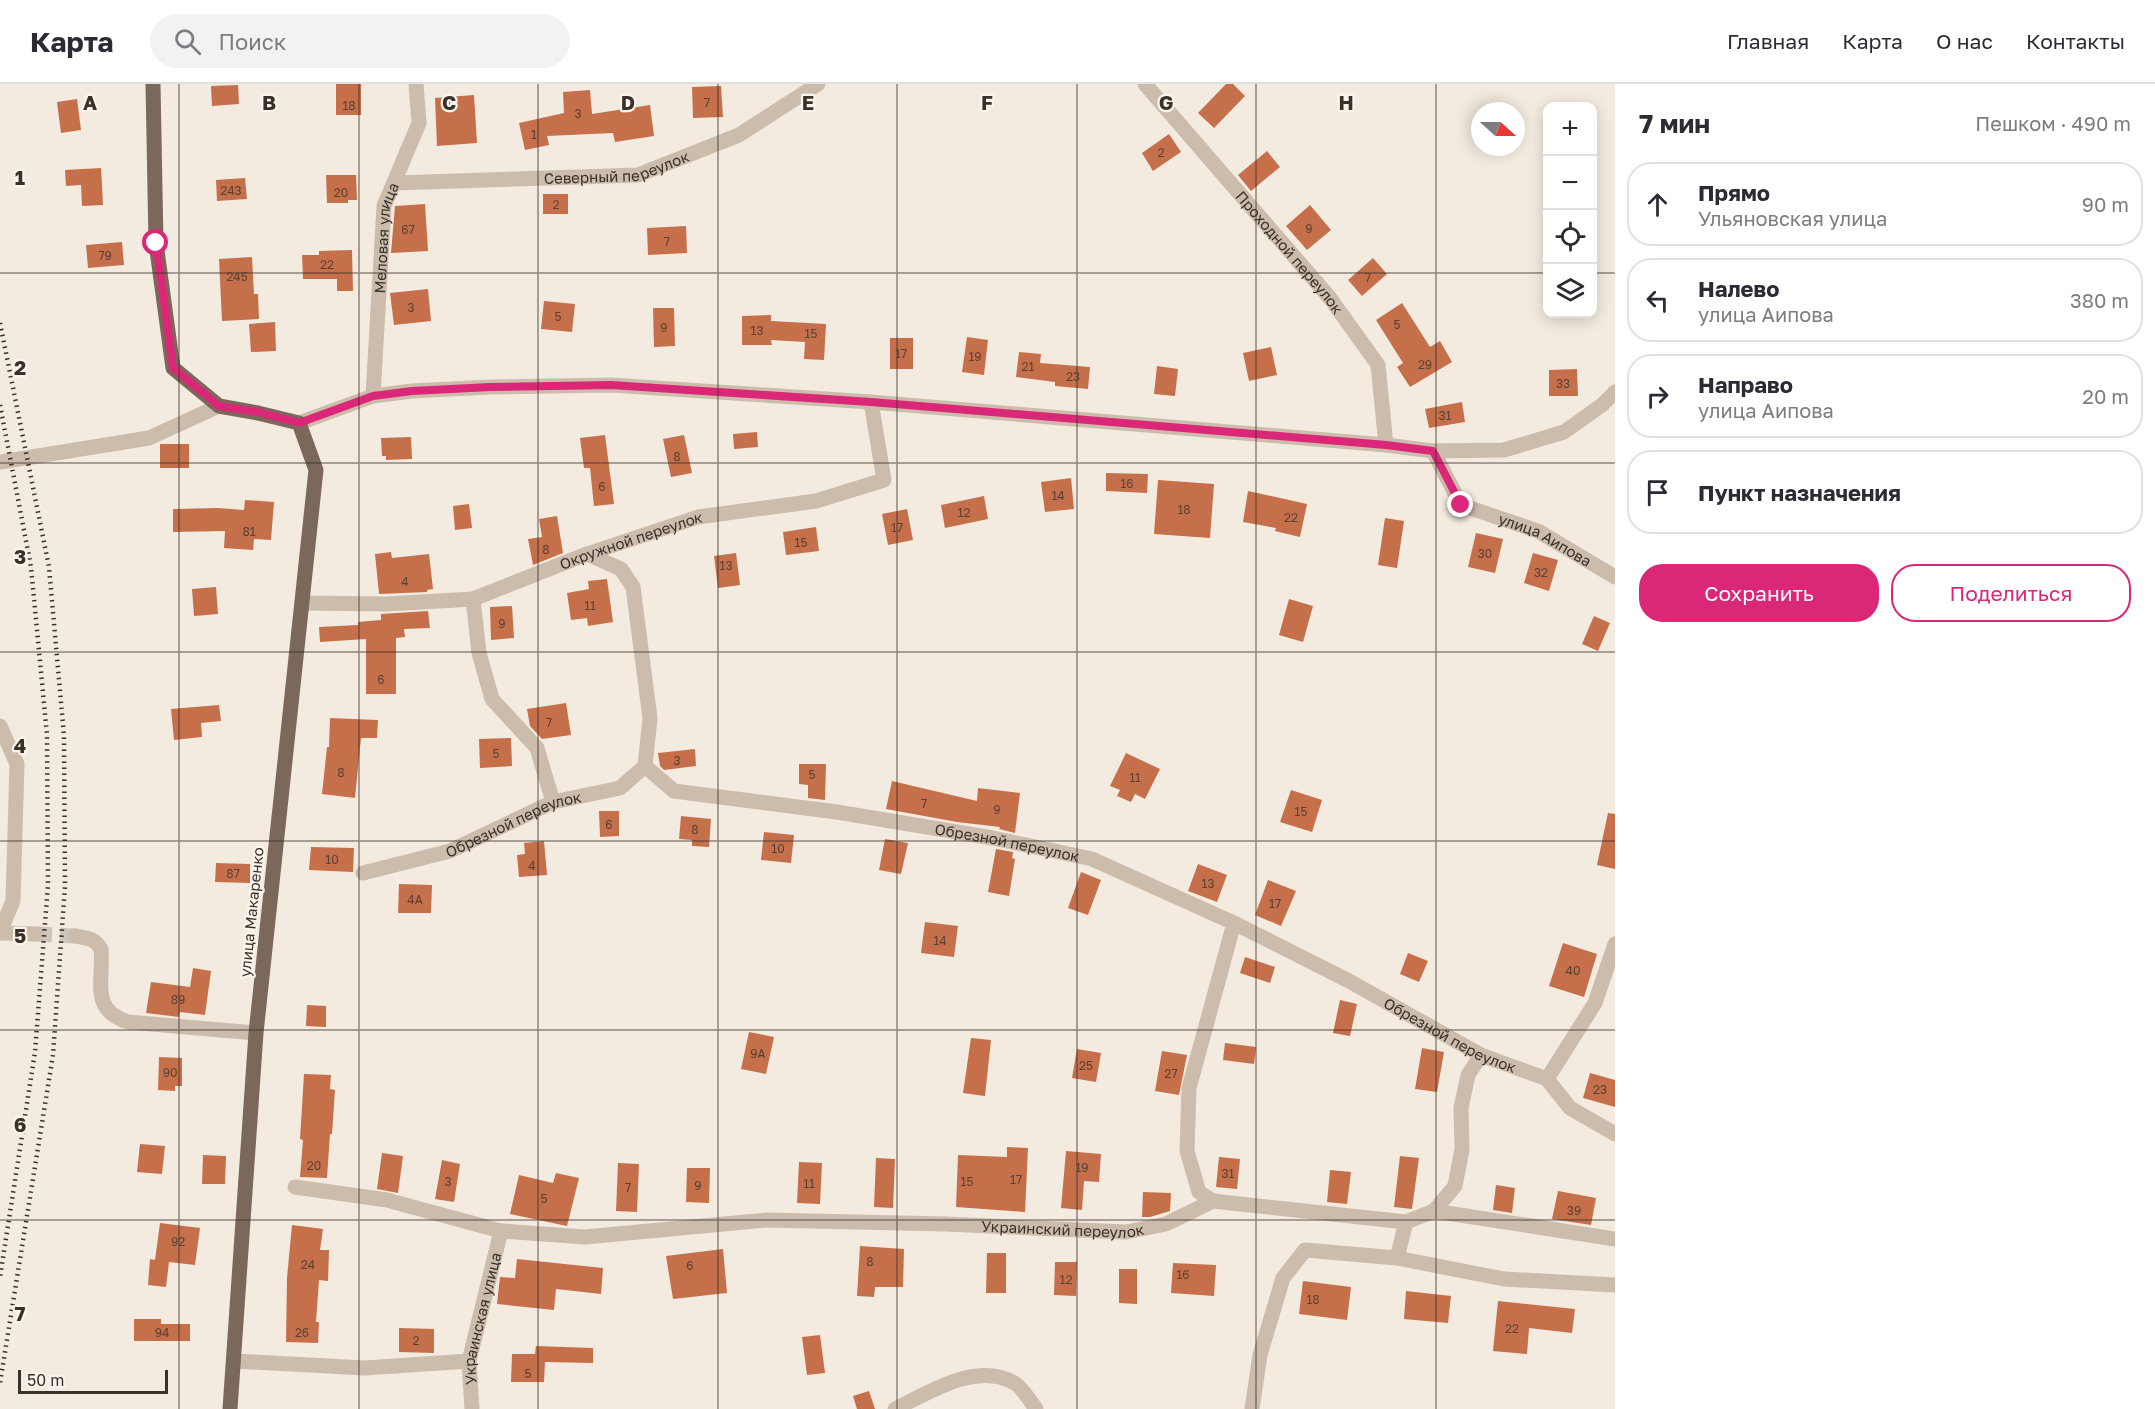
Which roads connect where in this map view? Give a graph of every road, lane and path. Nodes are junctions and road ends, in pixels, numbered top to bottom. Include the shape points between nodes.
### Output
1 (153, 84) edge
2 (416, 84) edge
3 (818, 84) edge
4 (1144, 84) edge
5 (394, 183) junction
6 (1615, 392) edge
7 (373, 396) junction
8 (871, 402) junction
9 (219, 406) junction
10 (299, 423) junction
11 (1386, 445) junction
12 (1433, 451) junction
13 (0, 462) edge
14 (587, 554) junction
15 (1615, 577) edge
16 (473, 599) junction
17 (302, 603) junction
18 (0, 726) edge
19 (645, 766) junction
20 (553, 802) junction
21 (363, 873) dead end
22 (1234, 922) junction
23 (0, 932) edge
24 (37, 934) tunnel mouth
25 (75, 936) tunnel mouth
26 (1615, 944) edge
27 (256, 1033) junction
28 (1481, 1055) junction
29 (1547, 1079) junction
30 (1615, 1134) edge
31 (294, 1187) dead end
32 (1213, 1201) junction
33 (1434, 1211) junction
34 (1406, 1222) junction
35 (501, 1231) junction
36 (1615, 1239) edge
37 (1397, 1258) junction
38 (1615, 1285) edge
39 (234, 1361) junction
40 (469, 1361) junction
41 (230, 1409) edge
42 (472, 1409) edge
43 (895, 1409) edge
44 (1036, 1409) edge
45 (1252, 1409) edge

1 - 9 main road via 156,243 173,368
2 - 5 street, Меловая улица via 419,123
3 - 5 street, Северный переулок via 739,135 638,175
4 - 11 street, Проходной переулок via 1330,298 1378,365
5 - 7 street, Меловая улица via 384,206
6 - 12 street via 1564,432 1504,450
7 - 8 street via 490,387 611,385
7 - 10 street
8 - 11 street
8 - 14 street, Окружной переулок via 885,480 816,501 698,517
9 - 10 main road
9 - 13 street via 149,438
10 - 17 main road, улица Макаренко via 316,470
11 - 12 street
12 - 15 street, улица Аипова via 1461,505 1538,531
14 - 16 street, Окружной переулок
14 - 19 street via 621,569 633,587 650,718
16 - 17 street, Окружной переулок
16 - 20 street via 478,653 492,699 537,748
17 - 27 main road, улица Макаренко
18 - 23 street via 17,764 13,901
19 - 20 street, Обрезной переулок via 620,788
19 - 22 street, Обрезной переулок via 674,791 859,815 993,837 1092,859
20 - 21 street, Обрезной переулок via 450,851
22 - 28 street, Обрезной переулок
22 - 32 street via 1190,1088 1187,1151 1199,1192
23 - 24 street
25 - 27 street via 92,938 101,949 102,1000 105,1009 115,1017 128,1022
26 - 29 street via 1595,1003
27 - 39 main road, улица Макаренко
28 - 29 street, Обрезной переулок
28 - 33 street via 1468,1075 1461,1108 1462,1149 1455,1186
29 - 30 street via 1570,1108
31 - 35 street, Украинский переулок via 387,1200
32 - 34 street
32 - 35 street, Украинский переулок via 1166,1224 1126,1232 766,1220 585,1237
33 - 34 street
33 - 36 street
34 - 37 street
35 - 40 street, Украинская улица
37 - 38 street via 1504,1279
37 - 45 street via 1305,1250 1283,1278 1260,1355
39 - 40 street via 365,1368
39 - 41 main road, улица Макаренко
40 - 42 street, Украинская улица
43 - 44 street via 945,1384 987,1373 1016,1384

